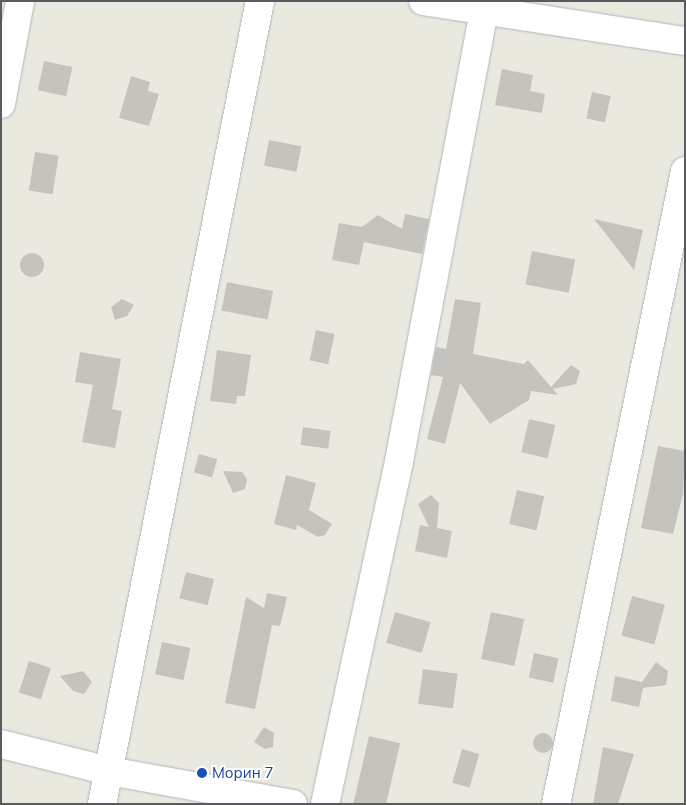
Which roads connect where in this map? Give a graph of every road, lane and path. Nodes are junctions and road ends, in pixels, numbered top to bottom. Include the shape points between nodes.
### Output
1 (20, 1) edge
2 (260, 1) edge
3 (423, 1) edge
4 (485, 5) edge
5 (685, 41) edge
6 (1, 104) edge
7 (685, 171) edge
8 (1, 744) edge
9 (109, 771) junction
10 (102, 804) edge
11 (293, 804) edge
12 (325, 804) edge
13 (556, 804) edge

1 - 6 street
2 - 9 street
3 - 4 street
4 - 5 street
4 - 12 street via 399,461
7 - 13 street
8 - 9 street
9 - 10 street
9 - 11 street

